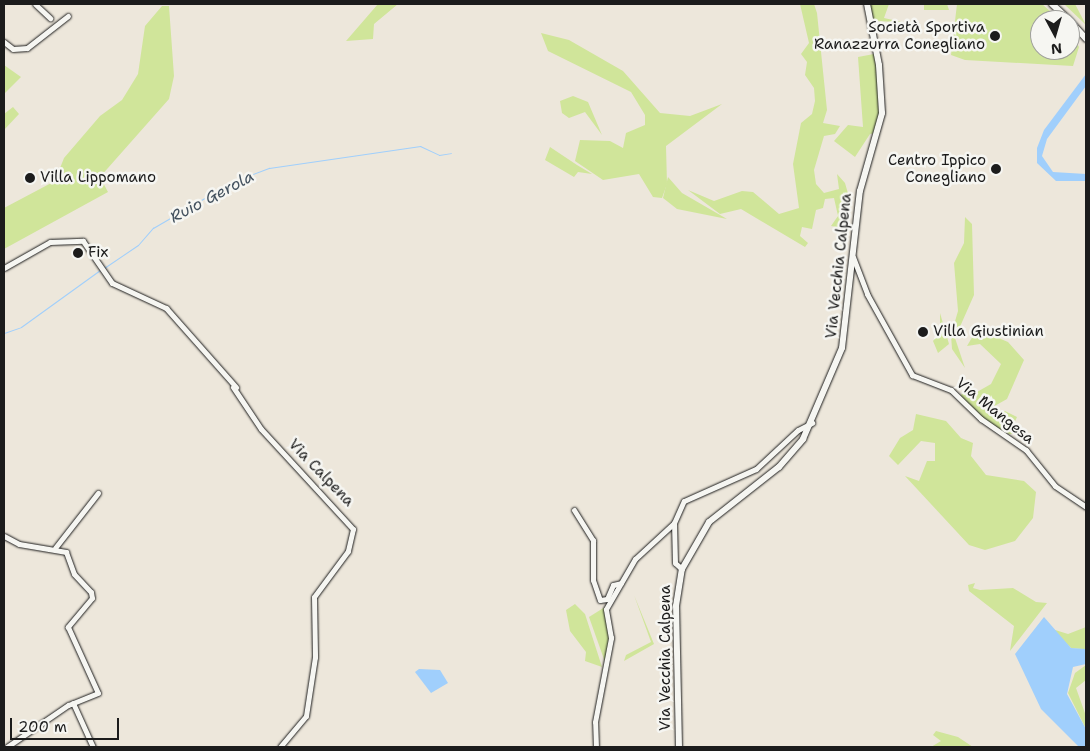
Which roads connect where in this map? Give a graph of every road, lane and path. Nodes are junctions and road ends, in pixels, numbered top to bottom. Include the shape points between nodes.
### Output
1 (35, 4) edge
2 (867, 4) edge
3 (68, 16) dead end
4 (50, 18) dead end
5 (4, 42) edge
6 (853, 256) junction
7 (4, 268) edge
8 (812, 423) junction
9 (756, 469) junction
10 (763, 479) junction
11 (98, 493) dead end
12 (1086, 507) edge
13 (574, 510) dead end
14 (674, 523) junction
15 (4, 536) edge
16 (55, 548) junction
17 (682, 569) junction
18 (620, 582) junction
19 (72, 703) junction
20 (7, 747) edge
21 (93, 747) edge
22 (280, 747) edge
23 (596, 747) edge
24 (678, 747) edge

1 - 4 street
2 - 6 main road, Via Vecchia Calpena via 883,100 879,133 860,191
3 - 5 street via 27,48 14,49
6 - 8 main road, Via Vecchia Calpena via 842,348
6 - 12 street, Via Mangesa via 866,294 912,375 951,390 981,420 1026,450 1055,486
7 - 22 street, Via Calpena via 50,242 76,239 89,246 117,287 166,308 235,387 261,429 353,528 348,551 314,597 314,657 306,716
8 - 9 street via 798,430
8 - 10 main road, Via Vecchia Calpena via 794,452
9 - 10 street
9 - 14 street via 687,498
10 - 17 main road, Via Vecchia Calpena via 709,522
11 - 16 street
13 - 18 street via 593,540 593,580 600,600 606,599 613,585
14 - 17 street via 675,563
14 - 18 street via 635,559
15 - 16 street via 24,546
16 - 19 street via 68,555 74,574 92,595 68,627 98,693
17 - 24 main road, Via Vecchia Calpena via 676,606
18 - 23 street via 606,611 612,638 596,713
19 - 20 street
19 - 21 street

